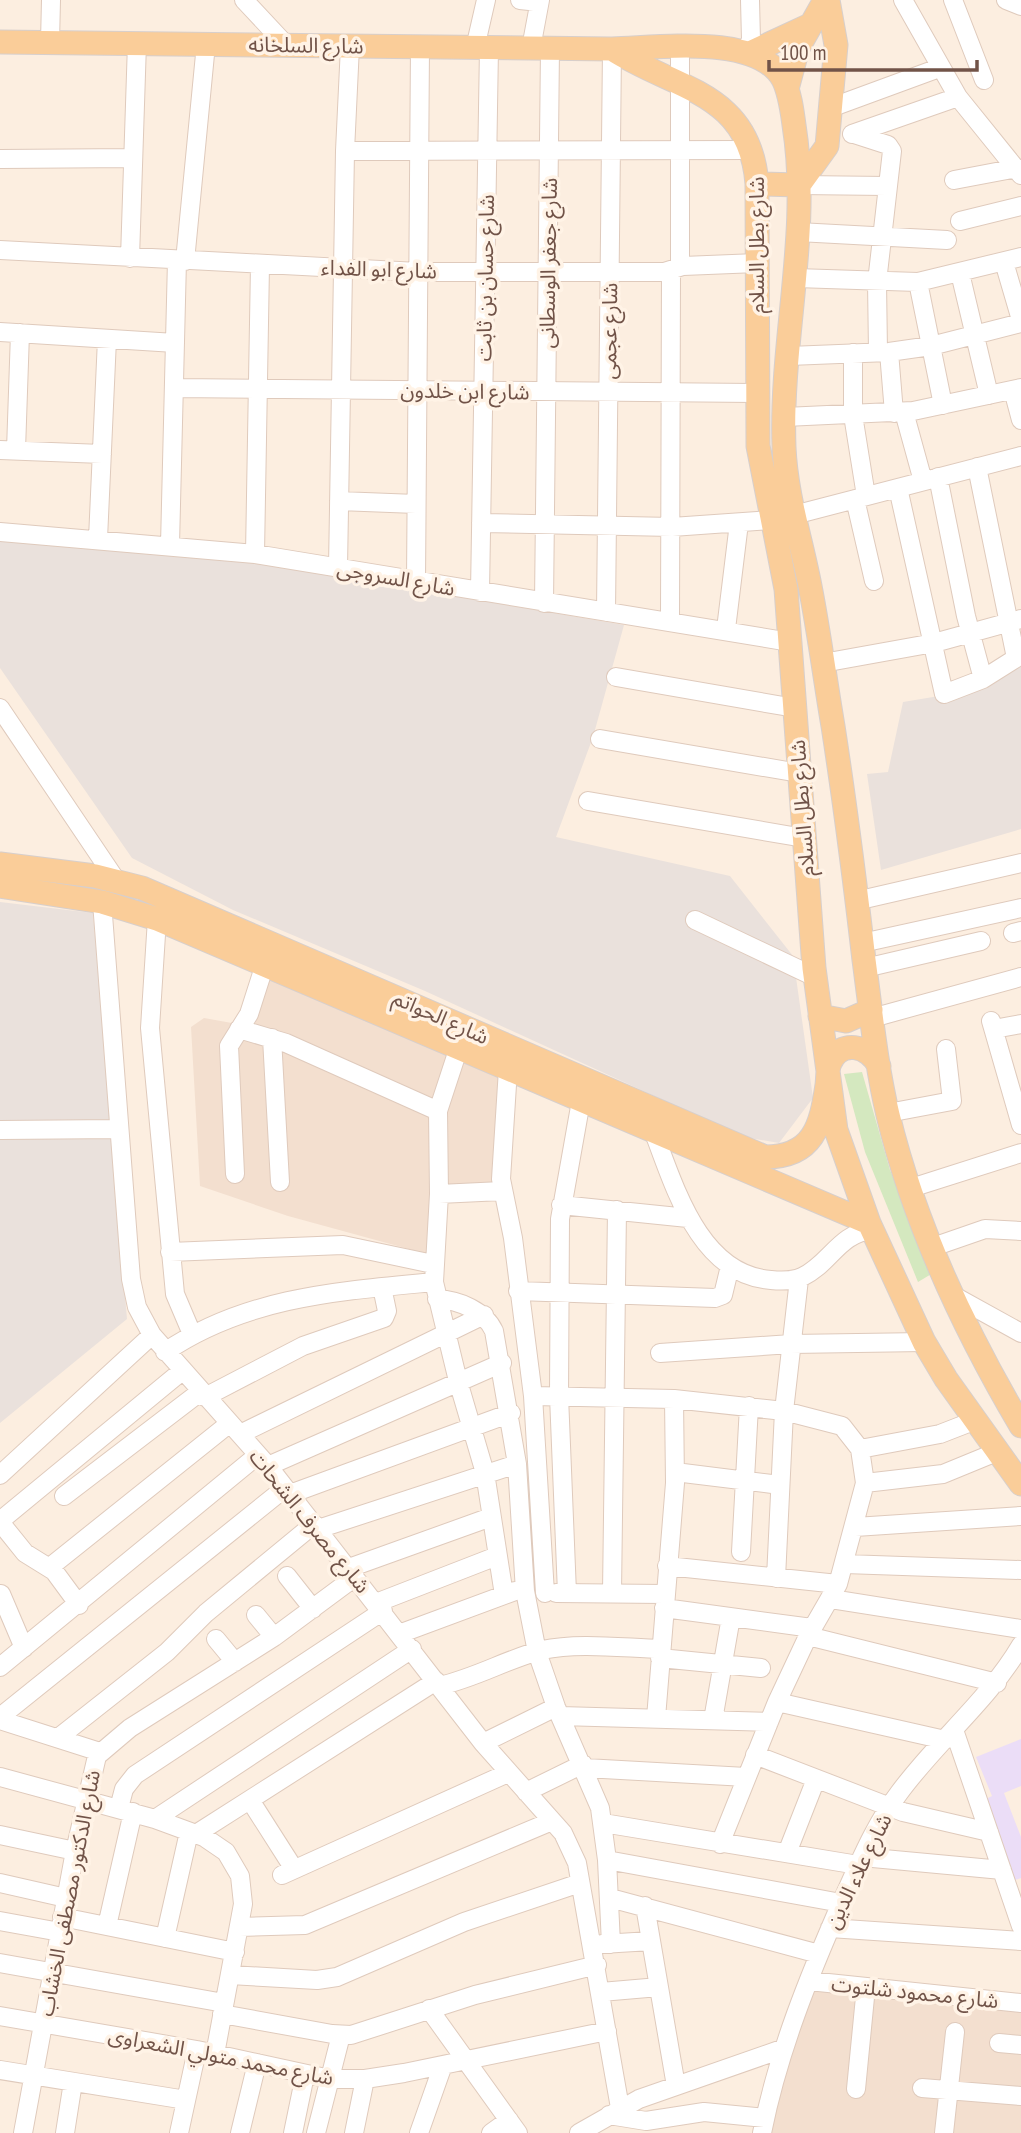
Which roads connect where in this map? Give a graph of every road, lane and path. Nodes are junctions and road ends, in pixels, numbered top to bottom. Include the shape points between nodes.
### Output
1 (51, 0) edge
2 (244, 0) edge
3 (486, 0) edge
4 (520, 0) edge
5 (750, 0) edge
6 (826, 0) edge
7 (903, 0) edge
8 (953, 0) edge
9 (1006, 0) edge
10 (540, 1) edge
11 (1021, 6) edge
12 (810, 25) junction
13 (0, 42) edge
14 (50, 42) junction
15 (137, 43) junction
16 (206, 44) junction
17 (286, 45) junction
18 (350, 46) junction
19 (420, 47) junction
20 (680, 47) junction
21 (482, 48) junction
22 (541, 48) junction
23 (612, 50) junction
24 (748, 53) junction
25 (939, 68) junction
26 (984, 80) dead end
27 (681, 83) junction
28 (787, 89) junction
29 (958, 97) junction
30 (830, 108) junction
31 (854, 134) junction
32 (827, 142) junction
33 (1021, 144) edge
34 (1002, 148) junction
35 (751, 150) junction
36 (345, 151) junction
37 (419, 151) junction
38 (487, 151) junction
39 (549, 151) junction
40 (612, 151) junction
41 (681, 151) junction
42 (134, 158) junction
43 (0, 159) edge
44 (1019, 172) edge
45 (954, 180) dead end
46 (757, 184) junction
47 (799, 185) junction
48 (887, 186) junction
49 (1021, 206) edge
50 (960, 221) dead end
51 (797, 232) junction
52 (881, 236) junction
53 (947, 240) dead end
54 (0, 250) edge
55 (130, 258) junction
56 (1012, 259) edge
57 (181, 261) junction
58 (757, 263) junction
59 (260, 265) junction
60 (676, 268) junction
61 (343, 269) junction
62 (418, 272) junction
63 (485, 272) junction
64 (548, 272) junction
65 (610, 272) junction
66 (960, 274) junction
67 (796, 278) junction
68 (877, 282) junction
69 (918, 282) junction
70 (1021, 321) edge
71 (0, 332) edge
72 (20, 334) junction
73 (975, 335) junction
74 (107, 339) junction
75 (175, 343) junction
76 (931, 346) junction
77 (883, 352) junction
78 (853, 353) junction
79 (789, 356) junction
80 (174, 388) junction
81 (258, 389) junction
82 (1017, 389) edge
83 (341, 390) junction
84 (417, 391) junction
85 (483, 391) junction
86 (547, 392) junction
87 (672, 392) junction
88 (608, 393) junction
89 (755, 393) junction
90 (989, 395) junction
91 (943, 405) junction
92 (899, 412) junction
93 (853, 415) junction
94 (785, 417) junction
95 (1021, 420) edge
96 (8, 450) edge
97 (102, 454) junction
98 (1021, 456) edge
99 (977, 467) junction
100 (931, 479) junction
101 (898, 488) junction
102 (860, 497) junction
103 (339, 501) junction
104 (416, 504) junction
105 (783, 518) junction
106 (481, 523) junction
107 (739, 523) junction
108 (545, 525) junction
109 (607, 526) junction
110 (672, 527) junction
111 (0, 532) edge
112 (98, 539) junction
113 (170, 545) junction
114 (255, 554) junction
115 (338, 568) junction
116 (874, 581) dead end
117 (416, 582) junction
118 (810, 585) junction
119 (786, 589) junction
120 (480, 592) junction
121 (544, 603) junction
122 (606, 612) junction
123 (670, 621) junction
124 (1014, 621) edge
125 (726, 629) junction
126 (970, 633) junction
127 (790, 642) junction
128 (934, 643) junction
129 (1019, 656) edge
130 (823, 663) junction
131 (616, 677) dead end
132 (983, 679) junction
133 (0, 708) edge
134 (795, 708) junction
135 (600, 739) dead end
136 (799, 773) junction
137 (588, 801) dead end
138 (804, 838) junction
139 (1021, 863) edge
140 (0, 864) edge
141 (116, 880) junction
142 (0, 886) edge
143 (856, 901) junction
144 (102, 902) junction
145 (1021, 908) edge
146 (157, 919) junction
147 (695, 920) dead end
148 (981, 941) dead end
149 (862, 943) junction
150 (265, 964) junction
151 (865, 968) junction
152 (815, 977) junction
153 (1021, 977) edge
154 (340, 984) junction
155 (368, 996) junction
156 (871, 1014) junction
157 (820, 1016) junction
158 (1021, 1024) edge
159 (239, 1029) junction
160 (272, 1038) junction
161 (459, 1048) junction
162 (946, 1049) dead end
163 (879, 1066) junction
164 (508, 1069) junction
165 (828, 1077) junction
166 (581, 1101) junction
167 (438, 1111) junction
168 (888, 1113) junction
169 (1021, 1125) edge
170 (118, 1129) junction
171 (0, 1130) edge
172 (654, 1133) junction
173 (1021, 1153) edge
174 (235, 1174) dead end
175 (280, 1182) dead end
176 (911, 1188) junction
177 (502, 1191) junction
178 (439, 1194) junction
179 (561, 1205) junction
180 (618, 1210) junction
181 (688, 1218) junction
182 (870, 1227) junction
183 (1021, 1231) edge
184 (933, 1247) junction
185 (170, 1252) junction
186 (433, 1264) junction
187 (730, 1266) junction
188 (799, 1279) junction
189 (383, 1287) junction
190 (435, 1290) junction
191 (518, 1292) junction
192 (558, 1294) junction
193 (615, 1297) junction
194 (956, 1297) junction
195 (484, 1315) junction
196 (1021, 1333) edge
197 (192, 1334) junction
198 (152, 1335) junction
199 (446, 1336) junction
200 (924, 1342) junction
201 (791, 1344) junction
202 (165, 1352) junction
203 (660, 1353) dead end
204 (502, 1363) junction
205 (182, 1371) junction
206 (458, 1381) junction
207 (202, 1394) junction
208 (533, 1396) junction
209 (559, 1396) junction
210 (614, 1396) junction
211 (674, 1399) junction
212 (749, 1406) junction
213 (784, 1411) junction
214 (511, 1413) junction
215 (976, 1420) junction
216 (473, 1426) junction
217 (1021, 1426) edge
218 (235, 1429) junction
219 (860, 1449) junction
220 (999, 1451) junction
221 (263, 1460) junction
222 (517, 1464) junction
223 (675, 1472) junction
224 (485, 1474) junction
225 (0, 1475) edge
226 (745, 1481) junction
227 (864, 1483) junction
228 (1021, 1484) edge
229 (780, 1485) junction
230 (288, 1491) junction
231 (64, 1496) dead end
232 (1021, 1516) edge
233 (491, 1517) junction
234 (0, 1521) edge
235 (316, 1526) junction
236 (855, 1527) junction
237 (741, 1552) dead end
238 (498, 1556) junction
239 (845, 1564) junction
240 (667, 1566) junction
241 (50, 1567) junction
242 (1021, 1570) edge
243 (352, 1572) junction
244 (287, 1576) dead end
245 (776, 1578) junction
246 (525, 1591) junction
247 (834, 1592) junction
248 (545, 1593) junction
249 (567, 1593) junction
250 (612, 1593) junction
251 (1, 1594) edge
252 (504, 1595) junction
253 (664, 1601) junction
254 (79, 1605) junction
255 (379, 1607) junction
256 (313, 1609) junction
257 (256, 1615) dead end
258 (731, 1617) junction
259 (1021, 1629) edge
260 (810, 1632) junction
261 (399, 1634) junction
262 (274, 1637) junction
263 (216, 1639) dead end
264 (1021, 1645) edge
265 (24, 1648) junction
266 (412, 1649) junction
267 (537, 1651) junction
268 (661, 1654) junction
269 (236, 1662) junction
270 (723, 1665) junction
271 (0, 1667) edge
272 (761, 1668) dead end
273 (437, 1683) junction
274 (997, 1683) junction
275 (777, 1702) junction
276 (558, 1712) junction
277 (0, 1718) edge
278 (656, 1718) junction
279 (713, 1720) junction
280 (769, 1722) junction
281 (950, 1735) junction
282 (58, 1738) junction
283 (483, 1743) junction
284 (100, 1752) junction
285 (755, 1755) junction
286 (584, 1766) junction
287 (508, 1773) junction
288 (0, 1777) edge
289 (746, 1777) junction
290 (816, 1779) junction
291 (526, 1792) junction
292 (86, 1798) junction
293 (250, 1800) junction
294 (889, 1807) junction
295 (126, 1810) junction
296 (155, 1819) junction
297 (552, 1821) junction
298 (603, 1823) junction
299 (989, 1832) junction
300 (192, 1833) junction
301 (0, 1835) edge
302 (720, 1843) junction
303 (75, 1851) junction
304 (788, 1853) junction
305 (607, 1860) junction
306 (860, 1861) junction
307 (1002, 1870) junction
308 (580, 1882) junction
309 (0, 1883) edge
310 (66, 1898) junction
311 (610, 1898) junction
312 (841, 1903) junction
313 (645, 1906) junction
314 (0, 1921) edge
315 (61, 1924) junction
316 (107, 1926) junction
317 (1021, 1926) edge
318 (240, 1927) junction
319 (830, 1928) junction
320 (165, 1938) junction
321 (651, 1941) junction
322 (1021, 1941) edge
323 (602, 1944) junction
324 (235, 1952) junction
325 (819, 1954) junction
326 (0, 1962) edge
327 (597, 1965) junction
328 (52, 1971) junction
329 (230, 1975) junction
330 (808, 1980) junction
331 (659, 1987) junction
332 (866, 1987) junction
333 (601, 1992) junction
334 (1021, 2003) edge
335 (223, 2009) junction
336 (429, 2009) junction
337 (0, 2016) edge
338 (43, 2022) junction
339 (607, 2032) junction
340 (956, 2032) dead end
341 (341, 2035) junction
342 (999, 2043) dead end
343 (1021, 2045) edge
344 (782, 2049) junction
345 (206, 2052) junction
346 (465, 2059) junction
347 (257, 2063) junction
348 (443, 2065) junction
349 (0, 2070) edge
350 (305, 2075) junction
351 (33, 2076) junction
352 (330, 2079) junction
353 (365, 2079) junction
354 (73, 2082) junction
355 (676, 2086) junction
356 (922, 2088) dead end
357 (856, 2089) dead end
358 (949, 2090) junction
359 (1021, 2096) edge
360 (186, 2100) junction
361 (608, 2119) edge
362 (763, 2125) edge
363 (513, 2127) edge
364 (23, 2133) edge
365 (65, 2133) edge
366 (179, 2133) edge
367 (240, 2133) edge
368 (293, 2133) edge
369 (316, 2133) edge
370 (354, 2133) edge
371 (419, 2133) edge
372 (491, 2133) edge
373 (579, 2133) edge
374 (944, 2133) edge

1 - 14 street
2 - 17 street
3 - 21 street, شارع حسان بن ثابت
4 - 10 street
5 - 24 street
6 - 12 main road
6 - 30 main road via 835,45
7 - 25 street
8 - 26 street
9 - 11 street
10 - 22 street, شارع جعفر الوسطانى
12 - 24 main road
12 - 28 main road via 792,61
13 - 14 main road, شارع السلخانه
14 - 15 main road, شارع السلخانه
15 - 16 main road, شارع السلخانه
15 - 42 street
16 - 17 main road, شارع السلخانه
16 - 57 street
17 - 18 main road, شارع السلخانه
18 - 19 main road, شارع السلخانه
18 - 36 street
19 - 21 main road, شارع السلخانه
19 - 37 street
20 - 23 main road
20 - 24 main road
20 - 27 street
21 - 22 main road, شارع السلخانه
21 - 38 street, شارع حسان بن ثابت
22 - 23 main road, شارع السلخانه
22 - 39 street, شارع جعفر الوسطانى
23 - 27 main road, شارع بطل السلام
23 - 40 street, شارع عجمى
24 - 28 main road, شارع بطل السلام via 774,67
25 - 29 street
25 - 30 street
27 - 35 main road, شارع بطل السلام via 718,103
27 - 41 street
28 - 47 main road, شارع بطل السلام
29 - 31 street
29 - 34 street
30 - 32 main road
31 - 32 street
31 - 48 street via 891,149
32 - 47 main road
33 - 34 street
34 - 44 street
35 - 41 street
35 - 46 main road, شارع بطل السلام
36 - 37 street
36 - 61 street
37 - 38 street
37 - 62 street
38 - 39 street
38 - 63 street, شارع حسان بن ثابت
39 - 40 street
39 - 64 street, شارع جعفر الوسطانى
40 - 41 street
40 - 65 street, شارع عجمى
41 - 60 street
42 - 43 street
42 - 55 street
44 - 45 street
46 - 47 main road
46 - 58 main road, شارع بطل السلام
47 - 48 street
47 - 51 main road, شارع بطل السلام
48 - 52 street
49 - 50 street
51 - 52 street
51 - 67 main road, شارع بطل السلام
52 - 53 street
52 - 68 street
54 - 55 street, شارع ابو الفداء
55 - 57 street, شارع ابو الفداء
56 - 66 street
56 - 70 street
57 - 59 street, شارع ابو الفداء
57 - 75 street
58 - 60 street, شارع ابو الفداء
58 - 89 main road, شارع بطل السلام
59 - 61 street, شارع ابو الفداء
59 - 81 street
60 - 65 street, شارع ابو الفداء
60 - 87 street
61 - 62 street, شارع ابو الفداء
61 - 83 street
62 - 63 street, شارع ابو الفداء
62 - 84 street
63 - 64 street, شارع ابو الفداء
63 - 85 street, شارع حسان بن ثابت
64 - 65 street, شارع ابو الفداء
64 - 86 street, شارع جعفر الوسطانى
65 - 88 street, شارع عجمى
66 - 69 street
66 - 73 street
67 - 68 street
67 - 79 main road, شارع بطل السلام
68 - 69 street
68 - 77 street
69 - 76 street
70 - 73 street
71 - 72 street
72 - 74 street
72 - 96 street
73 - 76 street
73 - 90 street
74 - 75 street
74 - 97 street
75 - 80 street
76 - 77 street
76 - 91 street
77 - 78 street
77 - 92 street
78 - 79 street
78 - 93 street
79 - 94 main road, شارع بطل السلام
80 - 81 street, شارع ابن خلدون
80 - 113 street
81 - 83 street, شارع ابن خلدون
81 - 114 street
82 - 90 street
82 - 95 street
83 - 84 street, شارع ابن خلدون
83 - 103 street
84 - 85 street, شارع ابن خلدون
84 - 104 street
85 - 86 street, شارع ابن خلدون
85 - 106 street, شارع حسان بن ثابت
86 - 88 street, شارع ابن خلدون
86 - 108 street, شارع جعفر الوسطانى
87 - 88 street, شارع ابن خلدون
87 - 89 street, شارع ابن خلدون
87 - 110 street
88 - 109 street, شارع عجمى
89 - 105 main road, شارع بطل السلام via 758,446
90 - 91 street
91 - 92 street
92 - 93 street
92 - 100 street
93 - 94 street
93 - 102 street
94 - 105 main road, شارع بطل السلام
96 - 97 street
97 - 112 street
98 - 99 street
99 - 100 street
99 - 124 street
100 - 101 street
100 - 126 street
101 - 102 street
101 - 128 street
102 - 105 street
102 - 116 street
103 - 104 street
103 - 115 street
104 - 117 street
105 - 107 street
105 - 118 main road, شارع بطل السلام
105 - 119 main road, شارع بطل السلام
106 - 108 street
106 - 120 street, شارع حسان بن ثابت
107 - 110 street
107 - 125 street
108 - 109 street
108 - 121 street, شارع جعفر الوسطانى
109 - 110 street
109 - 122 street, شارع عجمى
110 - 123 street
111 - 112 street, شارع السروجى
112 - 113 street, شارع السروجى
113 - 114 street, شارع السروجى
114 - 115 street, شارع السروجى
115 - 117 street, شارع السروجى
117 - 120 street, شارع السروجى
118 - 119 main road
118 - 130 main road, شارع بطل السلام
119 - 127 main road, شارع بطل السلام
120 - 121 street, شارع السروجى
121 - 122 street, شارع السروجى
122 - 123 street, شارع السروجى
123 - 125 street, شارع السروجى
124 - 126 street
124 - 129 street
125 - 127 street, شارع السروجى
126 - 128 street
126 - 132 street
127 - 134 main road, شارع بطل السلام
128 - 130 street
128 - 132 street via 944,694
129 - 132 street
130 - 143 main road, شارع بطل السلام
131 - 134 street
133 - 141 street
134 - 136 main road, شارع بطل السلام
135 - 136 street
136 - 138 main road, شارع بطل السلام
137 - 138 street
138 - 152 main road, شارع بطل السلام
139 - 143 street
140 - 141 main road, شارع الحواتم
141 - 154 main road, شارع الحواتم via 151,891
142 - 144 main road, شارع الحواتم
143 - 149 main road, شارع بطل السلام
144 - 146 main road, شارع الحواتم
144 - 170 street, شارع مصرف الشحات
145 - 149 street
146 - 150 main road, شارع الحواتم
146 - 185 street via 150,1028
147 - 152 street
148 - 151 street
149 - 151 main road, شارع بطل السلام
150 - 154 main road, شارع الحواتم
150 - 159 street via 249,1014
151 - 156 main road, شارع بطل السلام
152 - 157 main road, شارع بطل السلام
153 - 156 street
154 - 155 main road, شارع الحواتم
155 - 161 main road, شارع الحواتم
155 - 165 main road, شارع الحواتم via 765,1157 799,1150 815,1133
156 - 157 main road via 846,1021
156 - 163 main road, شارع بطل السلام
157 - 165 main road, شارع بطل السلام
158 - 169 street via 993,1025
159 - 160 street
159 - 174 street via 229,1046
160 - 167 street
160 - 175 street
161 - 164 main road, شارع الحواتم
161 - 167 street
162 - 168 street via 952,1101
163 - 165 main road via 869,1051 852,1046 831,1060
163 - 168 main road, شارع بطل السلام
164 - 166 main road, شارع الحواتم
164 - 177 street
165 - 182 main road, شارع بطل السلام via 841,1150
166 - 172 main road, شارع الحواتم
166 - 179 street
167 - 178 street
168 - 176 main road, شارع بطل السلام
170 - 171 street
170 - 198 street, شارع مصرف الشحات via 133,1293
172 - 181 street
172 - 182 main road, شارع الحواتم
173 - 176 street
176 - 184 main road, شارع بطل السلام
177 - 178 street
177 - 191 street via 513,1238
178 - 186 street
179 - 180 street
179 - 192 street
180 - 181 street
180 - 193 street
181 - 187 street
182 - 188 street via 847,1237
182 - 200 main road, شارع بطل السلام
183 - 184 street via 985,1229
184 - 194 main road, شارع بطل السلام
185 - 186 street via 342,1245
185 - 197 street via 177,1302
186 - 190 street
187 - 188 street via 763,1280
187 - 193 street via 723,1294 715,1298
188 - 201 street
189 - 190 street
189 - 197 street via 329,1292 246,1312
189 - 207 street via 384,1318 303,1346
190 - 195 street
190 - 199 street
191 - 192 street
191 - 208 street
192 - 193 street
192 - 209 street
193 - 210 street
194 - 196 street
194 - 217 main road, شارع بطل السلام
195 - 199 street
195 - 204 street via 494,1331
197 - 202 street
198 - 202 street, شارع مصرف الشحات
198 - 225 street
199 - 206 street
199 - 218 street
200 - 201 street
200 - 215 main road, شارع بطل السلام
201 - 203 street
201 - 213 street
202 - 205 street, شارع مصرف الشحات
204 - 206 street
204 - 214 street
205 - 207 street, شارع مصرف الشحات
205 - 234 street
206 - 216 street
206 - 221 street
207 - 218 street, شارع مصرف الشحات
207 - 231 street
208 - 209 street
208 - 248 street
209 - 210 street
209 - 249 street
210 - 211 street
210 - 250 street
211 - 212 street
211 - 223 street
212 - 213 street
212 - 226 street
213 - 219 street via 833,1421 850,1432
213 - 229 street
214 - 216 street
214 - 222 street
215 - 219 street via 940,1434
215 - 220 main road, شارع بطل السلام
216 - 224 street
216 - 230 street
218 - 221 street, شارع مصرف الشحات
218 - 241 street
219 - 227 street
220 - 227 street via 943,1474
220 - 228 main road, شارع بطل السلام
221 - 230 street, شارع مصرف الشحات
221 - 254 street
222 - 224 street
222 - 246 street
223 - 226 street
223 - 240 street
224 - 233 street
224 - 235 street
226 - 229 street
226 - 237 street
227 - 236 street
229 - 245 street
230 - 235 street, شارع مصرف الشحات
230 - 277 street
232 - 236 street
233 - 238 street
233 - 243 street, شارع الدكتور مصطفى الخشاب
234 - 241 street via 25,1553
235 - 243 street, شارع مصرف الشحات
235 - 282 street
236 - 239 street
238 - 252 street
238 - 255 street
239 - 242 street
239 - 247 street
240 - 245 street
240 - 253 street
241 - 254 street
243 - 255 street, شارع مصرف الشحات
243 - 256 street, شارع الدكتور مصطفى الخشاب
244 - 256 street
245 - 247 street
246 - 248 street
246 - 252 street
246 - 267 street
247 - 259 street
247 - 260 street
248 - 249 street
249 - 250 street
250 - 253 street
251 - 265 street
252 - 261 street
253 - 258 street
253 - 268 street
254 - 265 street
255 - 261 street, شارع مصرف الشحات
255 - 295 street via 135,1775 124,1789
256 - 262 street, شارع الدكتور مصطفى الخشاب
257 - 262 street
258 - 260 street
258 - 270 street
260 - 274 street
260 - 275 street
261 - 266 street, شارع مصرف الشحات
262 - 269 street, شارع الدكتور مصطفى الخشاب
263 - 269 street
264 - 274 street, شارع علاء الدين
265 - 271 street
266 - 273 street, شارع مصرف الشحات
266 - 296 street
267 - 268 street via 564,1647
267 - 273 street via 481,1675
267 - 276 street
268 - 270 street
268 - 278 street
269 - 284 street, شارع الدكتور مصطفى الخشاب
270 - 272 street
270 - 279 street
273 - 283 street, شارع مصرف الشحات
273 - 293 street
274 - 281 street, شارع علاء الدين
275 - 280 street
275 - 281 street
276 - 278 street
276 - 283 street
276 - 286 street
277 - 282 street
278 - 279 street
279 - 280 street
280 - 285 street
281 - 294 street, شارع علاء الدين
281 - 299 street
282 - 284 street
283 - 287 street, شارع مصرف الشحات
284 - 292 street, شارع الدكتور مصطفى الخشاب
285 - 289 street
285 - 290 street
286 - 289 street
286 - 291 street
286 - 298 street
287 - 291 street, شارع مصرف الشحات
287 - 293 street via 288,1872
288 - 292 street
289 - 302 street
290 - 294 street
290 - 304 street
291 - 297 street, شارع مصرف الشحات
292 - 295 street
292 - 303 street, شارع الدكتور مصطفى الخشاب
293 - 300 street
294 - 299 street
294 - 306 street, شارع علاء الدين
295 - 296 street
295 - 316 street
296 - 300 street
297 - 308 street, شارع مصرف الشحات via 571,1849
297 - 318 street via 305,1925
298 - 302 street
298 - 305 street
299 - 307 street
300 - 318 street via 215,1843 234,1863 243,1889
300 - 320 street
301 - 303 street
302 - 304 street
303 - 310 street, شارع الدكتور مصطفى الخشاب
304 - 306 street
305 - 311 street
305 - 312 street
306 - 307 street
306 - 312 street, شارع علاء الدين
307 - 317 street
308 - 323 street, شارع مصرف الشحات
308 - 329 street via 464,1922 337,1977
309 - 310 street
310 - 315 street, شارع الدكتور مصطفى الخشاب
311 - 313 street
311 - 323 street
312 - 319 street, شارع علاء الدين
313 - 321 street
313 - 325 street
314 - 315 street
315 - 316 street
315 - 328 street, شارع الدكتور مصطفى الخشاب
316 - 320 street
318 - 324 street
319 - 322 street
319 - 325 street, شارع علاء الدين
320 - 324 street
321 - 323 street
321 - 331 street
323 - 327 street, شارع مصرف الشحات
324 - 329 street
325 - 330 street, شارع علاء الدين
326 - 328 street
327 - 333 street, شارع مصرف الشحات
327 - 336 street
328 - 335 street
328 - 338 street, شارع الدكتور مصطفى الخشاب
329 - 335 street
330 - 332 street, شارع محمود شلتوت
330 - 344 street, شارع علاء الدين
331 - 333 street
331 - 355 street
332 - 334 street, شارع محمود شلتوت
332 - 357 street
333 - 339 street, شارع مصرف الشحات
335 - 341 street
335 - 345 street
336 - 341 street
336 - 346 street
337 - 338 street, شارع محمد متولي الشعراوى
338 - 345 street, شارع محمد متولي الشعراوى
338 - 351 street, شارع الدكتور مصطفى الخشاب
339 - 346 street, شارع محمد متولي الشعراوى
339 - 361 street, شارع مصرف الشحات
340 - 358 street
341 - 352 street
342 - 343 street
344 - 355 street
344 - 362 street, شارع علاء الدين
345 - 347 street, شارع محمد متولي الشعراوى
345 - 360 street
346 - 348 street, شارع محمد متولي الشعراوى
346 - 363 street
347 - 350 street, شارع محمد متولي الشعراوى
347 - 367 street
348 - 353 street, شارع محمد متولي الشعراوى
348 - 371 street
349 - 351 street
350 - 352 street, شارع محمد متولي الشعراوى
350 - 368 street
351 - 354 street
351 - 364 street, شارع الدكتور مصطفى الخشاب
352 - 353 street, شارع محمد متولي الشعراوى
352 - 369 street
353 - 370 street
354 - 360 street
354 - 365 street
355 - 361 street
356 - 358 street
358 - 359 street
358 - 374 street
360 - 366 street
361 - 362 street via 646,2121 704,2112
361 - 373 street
363 - 372 street

